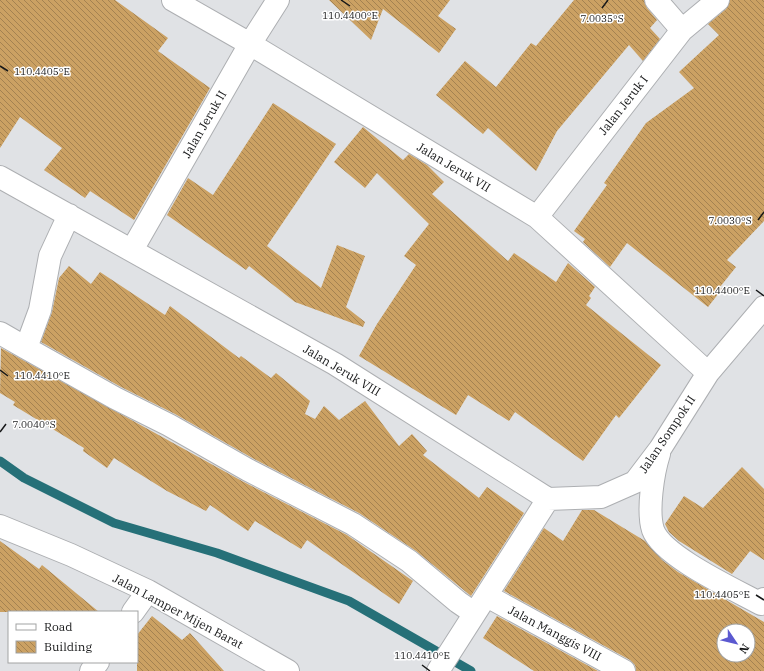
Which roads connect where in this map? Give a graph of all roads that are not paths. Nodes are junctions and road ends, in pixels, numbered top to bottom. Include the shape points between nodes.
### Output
1 (173, 0) edge
2 (278, 0) edge
3 (656, 0) edge
4 (718, 0) edge
5 (682, 30) junction
6 (250, 44) junction
7 (0, 177) edge
8 (69, 215) junction
9 (537, 217) junction
10 (132, 250) junction
11 (764, 307) edge
12 (0, 333) edge
13 (26, 348) junction
14 (708, 373) junction
15 (660, 449) junction
16 (548, 499) junction
17 (0, 526) edge
18 (148, 591) junction
19 (487, 596) junction
20 (763, 603) edge
21 (134, 611) edge
22 (474, 613) junction
23 (97, 663) edge
24 (91, 671) edge
25 (288, 671) edge
26 (438, 671) edge
27 (624, 671) edge

1 - 6 street, Jalan Jeruk VII
2 - 6 street, Jalan Jeruk II
3 - 5 street
4 - 5 street, Jalan Jeruk I
5 - 9 street, Jalan Jeruk I
6 - 9 street, Jalan Jeruk VII
6 - 10 street, Jalan Jeruk II
7 - 8 street, Jalan Jeruk VIII
8 - 10 street, Jalan Jeruk VIII
8 - 13 street via 50,256 40,310
9 - 14 street, Jalan Jeruk VII
10 - 16 street, Jalan Jeruk VIII via 335,364
11 - 14 street, Jalan Sompok II
12 - 13 street
13 - 22 street via 114,398 353,524 409,561
14 - 15 street, Jalan Sompok II
15 - 16 street, Jalan Sompok II via 635,482 601,497
15 - 20 street via 655,466 650,518 654,532 684,561
16 - 19 street
17 - 18 street, Jalan Lamper Mijen Barat
18 - 21 street
18 - 25 street, Jalan Lamper Mijen Barat
19 - 22 street
19 - 27 street, Jalan Manggis VIII
22 - 26 street
23 - 24 street

